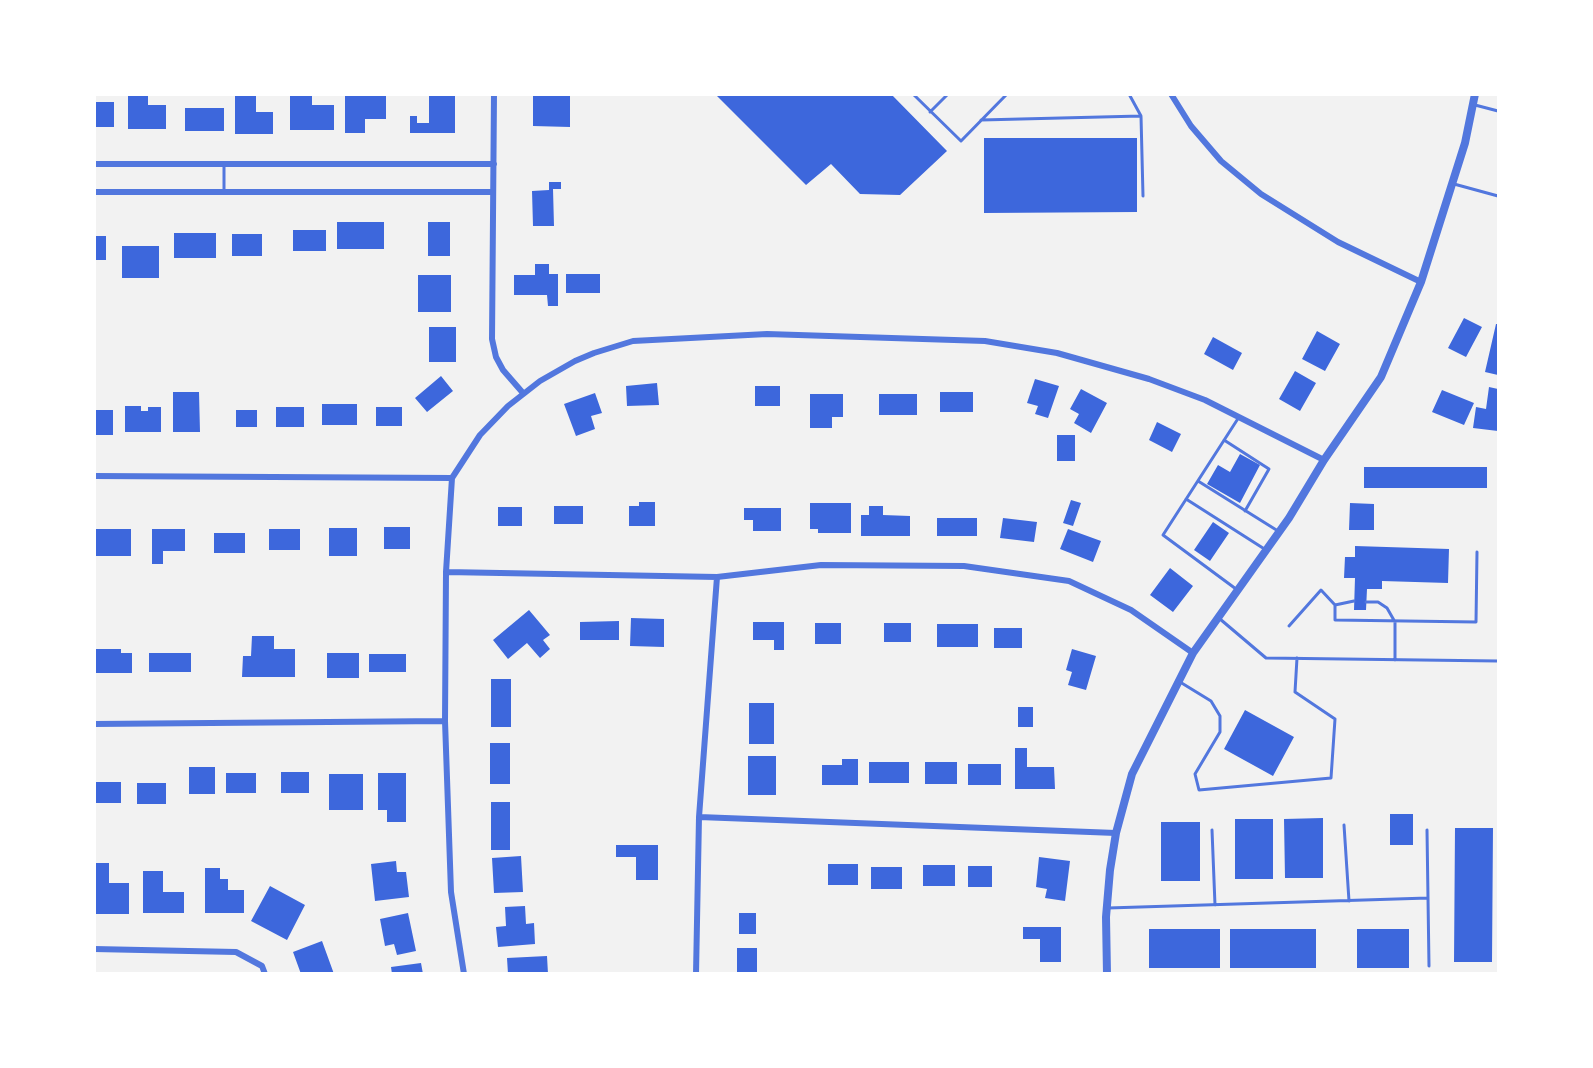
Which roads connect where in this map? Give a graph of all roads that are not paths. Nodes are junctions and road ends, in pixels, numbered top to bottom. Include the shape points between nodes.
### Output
1 (494, 94) edge
2 (913, 94) edge
3 (948, 94) edge
4 (1007, 94) edge
5 (1129, 94) edge
6 (1171, 94) edge
7 (1476, 94) edge
8 (1473, 105) junction
9 (1498, 111) edge
10 (930, 112) junction
11 (1141, 116) junction
12 (981, 120) junction
13 (94, 164) edge
14 (224, 164) junction
15 (494, 164) junction
16 (1452, 184) junction
17 (94, 192) edge
18 (224, 192) junction
19 (493, 192) junction
20 (1143, 196) dead end
21 (1498, 196) edge
22 (1420, 282) junction
23 (523, 393) junction
24 (1239, 417) junction
25 (1224, 440) junction
26 (1324, 460) junction
27 (94, 476) edge
28 (452, 478) junction
29 (1198, 481) junction
30 (1186, 499) junction
31 (1245, 511) junction
32 (1279, 532) junction
33 (1266, 550) junction
34 (1477, 552) dead end
35 (446, 572) junction
36 (717, 577) junction
37 (1238, 590) junction
38 (1354, 601) dead end
39 (1366, 602) dead end
40 (1335, 605) junction
41 (1218, 618) junction
42 (1395, 622) junction
43 (1289, 626) dead end
44 (1193, 653) junction
45 (1297, 658) junction
46 (1395, 660) junction
47 (1498, 662) edge
48 (1179, 681) junction
49 (445, 722) junction
50 (94, 724) edge
51 (699, 817) junction
52 (1344, 825) dead end
53 (1212, 830) dead end
54 (1426, 830) dead end
55 (1116, 833) junction
56 (1428, 898) junction
57 (1349, 900) junction
58 (1215, 905) junction
59 (1106, 908) junction
60 (94, 949) edge
61 (1429, 966) dead end
62 (265, 974) edge
63 (464, 974) edge
64 (696, 974) edge
65 (1107, 974) edge

1 - 15 street
2 - 10 lane
3 - 10 lane
4 - 12 lane
5 - 11 lane
6 - 22 street via 1191,126 1221,161 1261,194 1338,242
7 - 8 street
8 - 9 lane
8 - 16 street
10 - 12 lane via 961,141
11 - 12 lane
11 - 20 lane
13 - 14 street
14 - 15 street
14 - 18 lane
15 - 19 street
16 - 21 lane
16 - 22 street
17 - 18 street
18 - 19 street
19 - 23 street via 492,339 503,370
22 - 26 street via 1381,377
23 - 24 street via 575,361 633,341 767,334 985,341 1058,353 1149,379
23 - 28 street via 480,435
24 - 25 lane
24 - 26 street
25 - 29 lane
25 - 31 lane via 1269,469
26 - 32 street
27 - 28 street
28 - 35 street
29 - 30 lane
29 - 31 lane
30 - 33 lane
30 - 37 lane via 1163,535
31 - 32 lane
32 - 33 street
33 - 37 street
34 - 42 lane via 1476,622
35 - 36 street
35 - 49 street
36 - 44 street via 820,565 964,566 1070,581 1131,610
36 - 51 street
37 - 41 street
38 - 40 lane
39 - 42 lane via 1378,602 1387,608
40 - 42 lane via 1335,620
40 - 43 lane via 1321,590
41 - 44 street
41 - 45 lane via 1266,658
42 - 46 lane
44 - 48 street
45 - 46 lane
45 - 48 lane via 1295,692 1335,719 1330,778 1199,790 1195,774 1220,732 1220,716 1210,701
46 - 47 lane
48 - 55 street via 1132,774
49 - 50 street
49 - 63 street via 451,892
51 - 55 street
51 - 64 street
52 - 57 lane
53 - 58 lane
54 - 56 lane
55 - 59 street
56 - 57 lane
56 - 61 lane
57 - 58 lane
58 - 59 lane
59 - 65 street
60 - 62 street via 236,952 262,966

